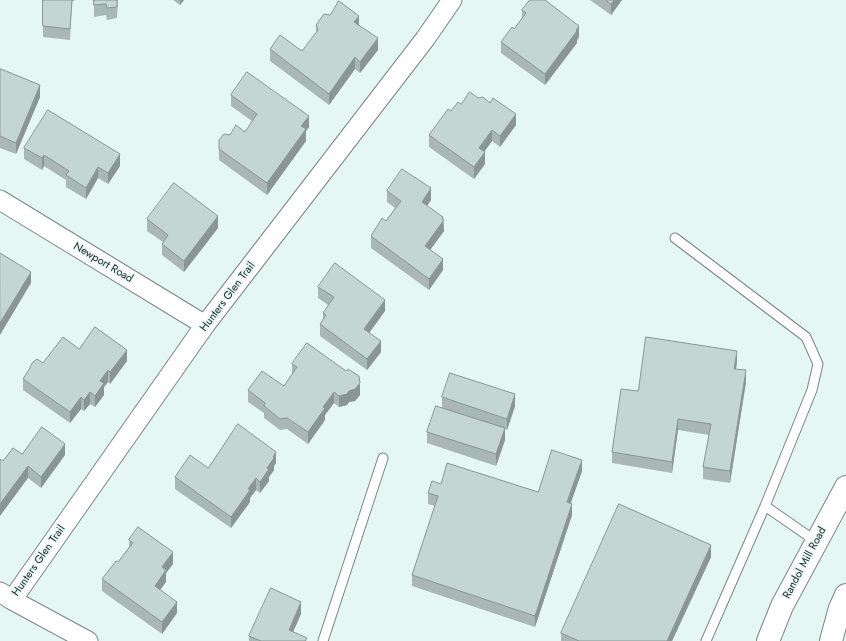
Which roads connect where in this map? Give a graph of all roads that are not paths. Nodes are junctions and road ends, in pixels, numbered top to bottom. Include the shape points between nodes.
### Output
1 (452, 0) edge
2 (0, 200) edge
3 (675, 238) dead end
4 (206, 325) junction
5 (383, 458) dead end
6 (846, 487) edge
7 (765, 506) junction
8 (816, 542) junction
9 (846, 595) edge
10 (6, 596) edge
11 (88, 641) edge
12 (323, 641) edge
13 (706, 641) edge
14 (768, 641) edge
15 (831, 641) edge

1 - 4 street, Hunters Glen Trail via 425,39
2 - 4 street, Newport Road
3 - 7 lane via 806,337 818,364 812,390
4 - 10 street, Hunters Glen Trail
5 - 12 lane
6 - 8 main road, Randol Mill Road
7 - 8 lane
7 - 13 lane
8 - 14 main road, Randol Mill Road via 782,606
9 - 15 main road
10 - 11 street

